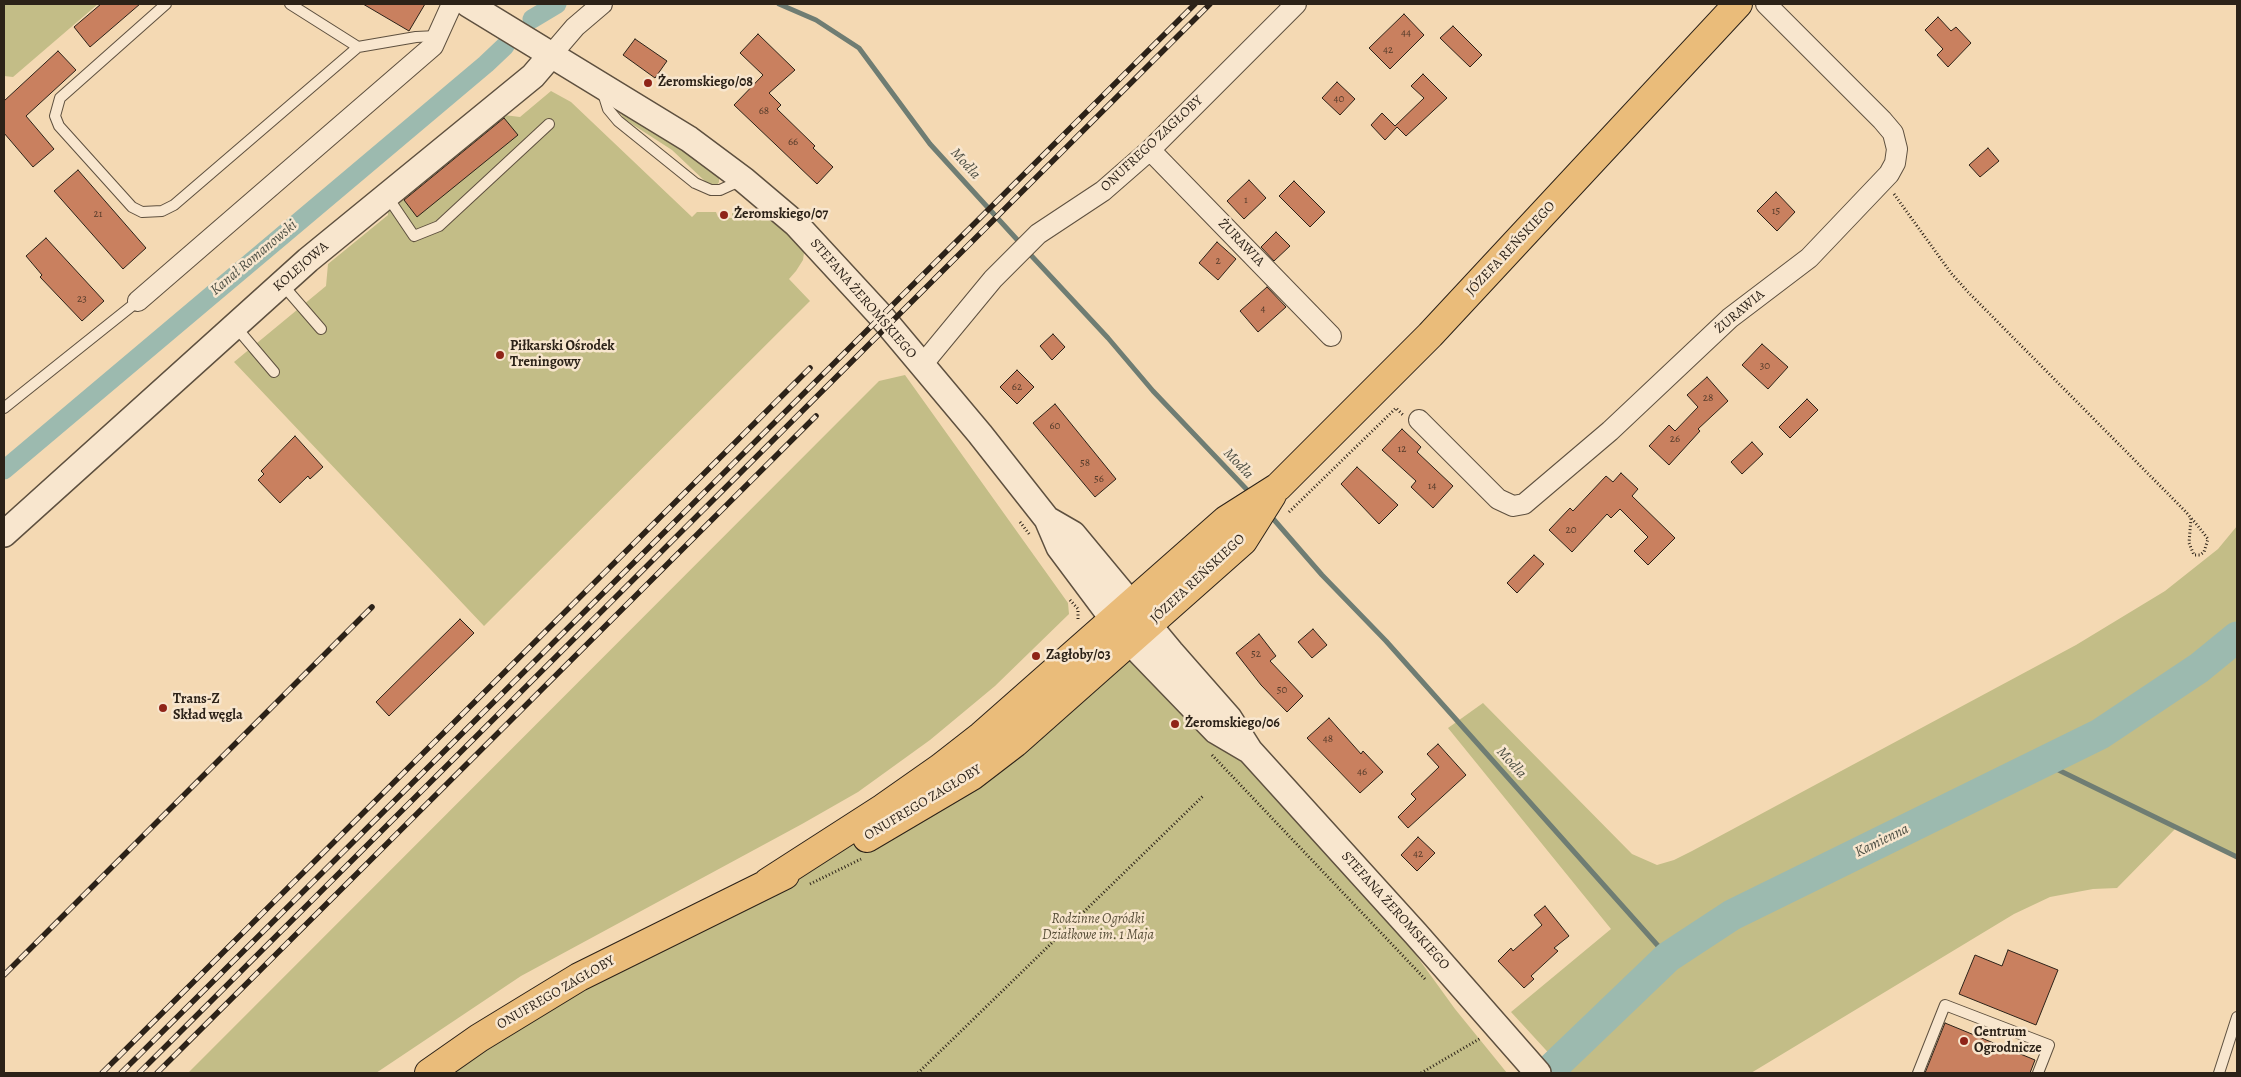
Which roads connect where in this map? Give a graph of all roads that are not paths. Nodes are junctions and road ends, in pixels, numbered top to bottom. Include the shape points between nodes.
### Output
1 (166, 4) edge
2 (290, 4) edge
3 (452, 4) edge
4 (468, 4) edge
5 (602, 4) edge
6 (1296, 4) edge
7 (1738, 4) edge
8 (1766, 4) edge
9 (437, 36) junction
10 (358, 47) junction
11 (551, 55) junction
12 (549, 124) dead end
13 (1150, 150) junction
14 (387, 195) junction
15 (281, 284) junction
16 (138, 301) joint
17 (235, 326) junction
18 (321, 329) dead end
19 (1331, 336) dead end
20 (922, 365) junction
21 (274, 372) dead end
22 (4, 408) edge
23 (1419, 420) road end
24 (1288, 495) junction
25 (4, 534) edge
26 (1122, 612) junction
27 (1140, 634) junction
28 (768, 882) junction
29 (2237, 1017) edge
30 (429, 1073) edge
31 (1538, 1073) edge
32 (1918, 1073) edge
33 (2038, 1073) edge
34 (2220, 1073) edge

1 - 10 lane via 60,98 55,116 59,126 132,207 142,212 162,211 174,205
2 - 10 lane
3 - 9 street
4 - 11 street, STEFANA ŻEROMSKIEGO
5 - 11 street, KOLEJOWA via 575,27
6 - 13 street, ONUFREGO ZAGŁOBY
7 - 24 main road, JÓZEFA REŃSKIEGO via 1430,336
8 - 23 street, ŻURAWIA via 1893,133 1897,149 1895,162 1882,181 1809,258 1730,318 1610,431 1524,504 1513,506 1498,500
9 - 10 lane
9 - 16 street via 433,46
11 - 14 street, KOLEJOWA via 533,76
11 - 20 street, STEFANA ŻEROMSKIEGO via 689,139 744,180 826,254
12 - 14 lane via 439,226 414,236
13 - 19 street, ŻURAWIA
13 - 20 street, ONUFREGO ZAGŁOBY via 1103,192 1038,234 993,278
14 - 15 street, KOLEJOWA
15 - 17 street, KOLEJOWA
15 - 18 lane
16 - 22 lane
17 - 21 lane
17 - 25 street, KOLEJOWA
20 - 26 street, STEFANA ŻEROMSKIEGO via 1046,519 1073,534
24 - 26 main road, JÓZEFA REŃSKIEGO via 1226,520
24 - 27 main road, JÓZEFA REŃSKIEGO via 1243,541
26 - 27 street, STEFANA ŻEROMSKIEGO
26 - 28 main road, ONUFREGO ZAGŁOBY via 940,768
27 - 28 main road, ONUFREGO ZAGŁOBY via 972,776 876,833
27 - 31 street, STEFANA ŻEROMSKIEGO via 1216,732 1250,751 1416,934 1497,1036
28 - 30 main road, ONUFREGO ZAGŁOBY via 579,977 479,1038
29 - 34 lane
32 - 33 lane via 1944,1005 2049,1045

